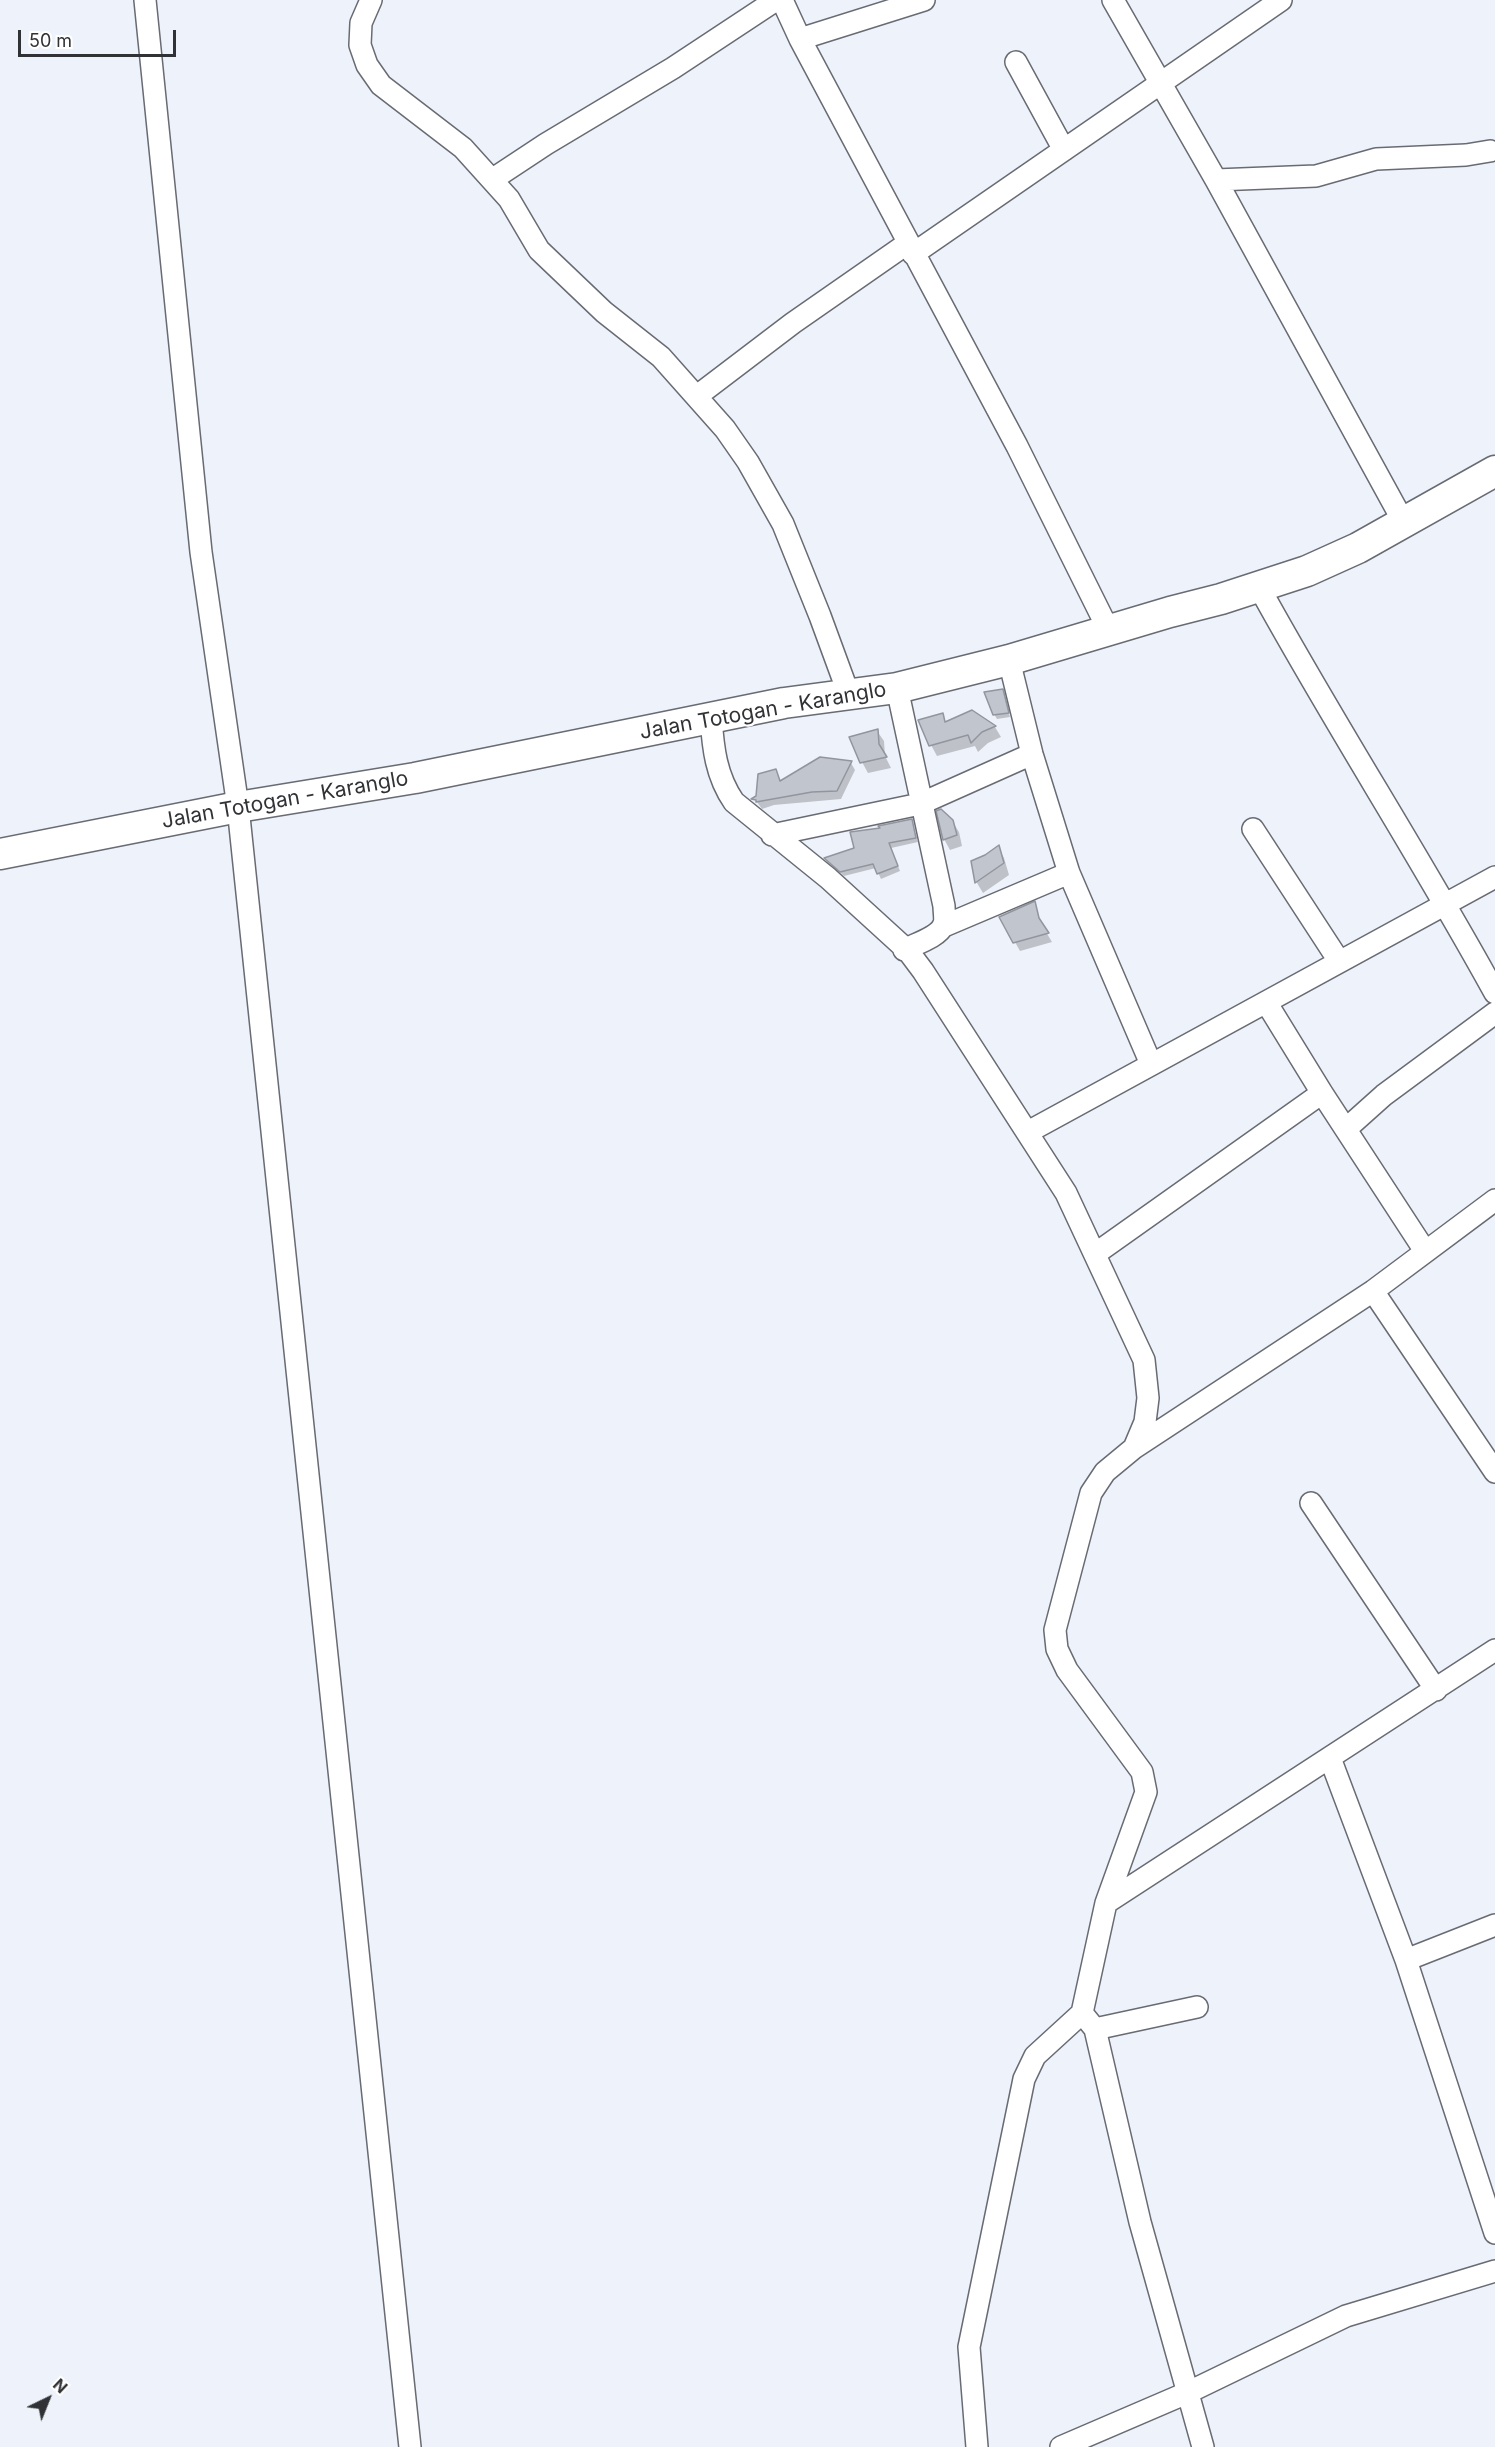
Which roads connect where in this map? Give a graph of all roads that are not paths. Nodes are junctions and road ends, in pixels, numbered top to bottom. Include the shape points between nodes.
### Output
1 (145, 0) edge
2 (371, 0) edge
3 (776, 0) edge
4 (782, 0) edge
5 (924, 0) edge
6 (1113, 0) edge
7 (1281, 0) edge
8 (800, 39) junction
9 (1016, 62) dead end
10 (1161, 82) junction
11 (1065, 150) junction
12 (1491, 151) dead end
13 (493, 179) junction
14 (1216, 180) junction
15 (911, 248) junction
16 (697, 396) junction
17 (1495, 471) edge
18 (1404, 520) junction
19 (1259, 587) junction
20 (1109, 631) junction
21 (1009, 660) junction
22 (897, 688) junction
23 (849, 695) junction
24 (711, 718) junction
25 (1032, 754) junction
26 (920, 804) junction
27 (238, 807) junction
28 (1253, 829) dead end
29 (772, 835) junction
30 (0, 854) edge
31 (1069, 873) junction
32 (1495, 876) edge
33 (1446, 903) junction
34 (944, 926) junction
35 (904, 950) junction
36 (1339, 962) junction
37 (1495, 993) edge
38 (1266, 1002) junction
39 (1495, 1013) edge
40 (1151, 1064) junction
41 (1322, 1093) junction
42 (1346, 1129) junction
43 (1028, 1132) junction
44 (1495, 1200) edge
45 (1425, 1251) junction
46 (1095, 1254) junction
47 (1373, 1292) junction
48 (1134, 1448) junction
49 (1495, 1472) edge
50 (1311, 1503) dead end
51 (1495, 1650) edge
52 (1436, 1690) junction
53 (1330, 1758) junction
54 (1106, 1903) junction
55 (1495, 1925) edge
56 (1406, 1960) junction
57 (1197, 2007) dead end
58 (1089, 2021) junction
59 (1495, 2233) edge
60 (1495, 2271) edge
61 (1189, 2392) junction
62 (410, 2447) edge
63 (977, 2447) edge
64 (1061, 2447) edge
65 (1203, 2447) edge

1 - 27 street via 201,552
2 - 13 street via 361,23 360,45 381,85 463,148
3 - 13 street
4 - 8 street
5 - 8 street
6 - 10 street
7 - 10 street
8 - 15 street
9 - 11 street
10 - 11 street
10 - 14 street
11 - 15 street
12 - 14 street via 1377,159 1316,176
13 - 16 street via 522,218 538,250 604,312 654,350
14 - 18 street
15 - 16 street via 793,323
15 - 20 street via 1017,446
16 - 23 street via 725,429 783,524
17 - 18 main road, Jalan Totogan - Karanglo
18 - 19 main road, Jalan Totogan - Karanglo via 1307,572
19 - 20 main road, Jalan Totogan - Karanglo
19 - 33 street
20 - 21 main road, Jalan Totogan - Karanglo
21 - 22 main road, Jalan Totogan - Karanglo
21 - 25 street
22 - 23 main road, Jalan Totogan - Karanglo
22 - 26 street
23 - 24 main road, Jalan Totogan - Karanglo
24 - 27 main road, Jalan Totogan - Karanglo via 415,778
24 - 29 street via 716,761 725,789
25 - 26 street
25 - 31 street
26 - 29 street
26 - 34 street via 944,906
27 - 30 main road, Jalan Totogan - Karanglo
27 - 62 street
28 - 36 street
29 - 35 street via 828,878
31 - 34 street
31 - 40 street
32 - 33 street
33 - 36 street
33 - 37 street
34 - 35 street
35 - 43 street via 923,971
36 - 38 street
38 - 40 street
38 - 41 street
39 - 42 street via 1384,1095
40 - 43 street
41 - 42 street
41 - 46 street
42 - 45 street
43 - 46 street via 1066,1193
44 - 45 street
45 - 47 street
46 - 48 street via 1144,1360 1148,1398 1145,1422
47 - 48 street
47 - 49 street
48 - 54 street via 1105,1472 1091,1493 1055,1630 1057,1649 1067,1670 1142,1772 1146,1791
50 - 52 street
51 - 52 street
52 - 53 street
53 - 54 street
53 - 56 street
54 - 58 street
55 - 56 street
56 - 59 street
57 - 58 street
58 - 61 street via 1140,2222
58 - 63 street via 1035,2056 1024,2079 969,2347
60 - 61 street via 1346,2316
61 - 64 street
61 - 65 street

